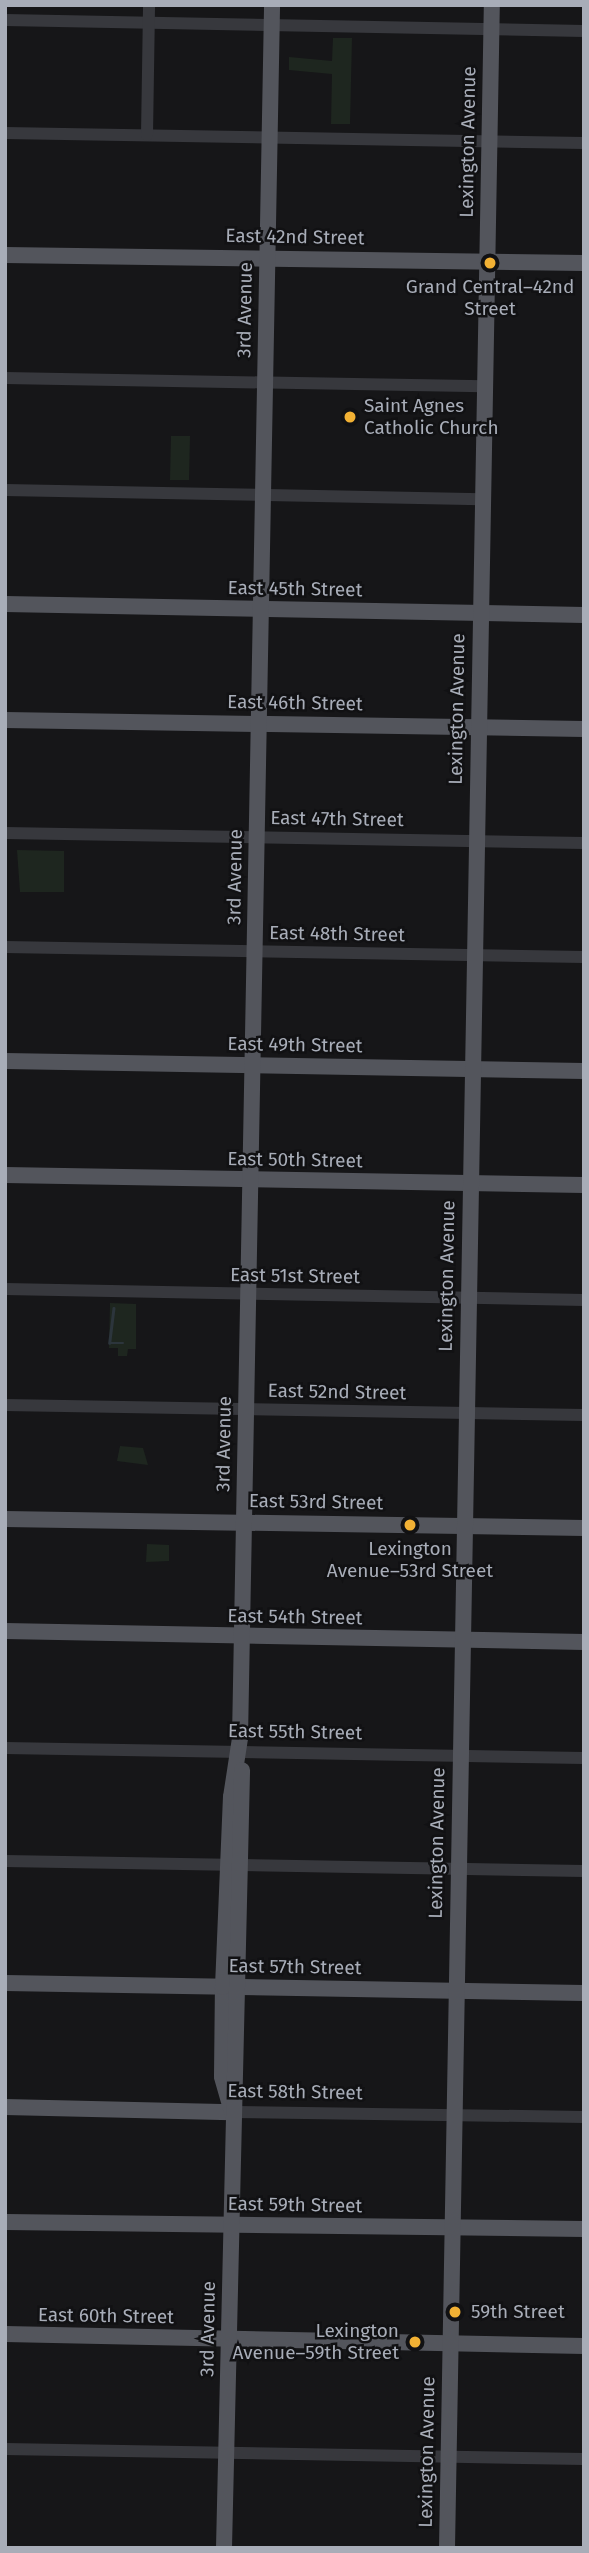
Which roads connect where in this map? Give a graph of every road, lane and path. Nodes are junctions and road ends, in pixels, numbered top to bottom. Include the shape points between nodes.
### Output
1 (149, 5) edge
2 (272, 5) edge
3 (492, 5) edge
4 (5, 20) edge
5 (149, 23) junction
6 (272, 25) junction
7 (492, 29) junction
8 (584, 31) edge
9 (5, 133) edge
10 (148, 135) junction
11 (270, 138) junction
12 (489, 141) junction
13 (584, 143) edge
14 (5, 256) edge
15 (267, 257) junction
16 (486, 261) junction
17 (584, 263) edge
18 (5, 378) edge
19 (265, 383) junction
20 (484, 386) junction
21 (5, 490) edge
22 (263, 495) junction
23 (482, 499) junction
24 (5, 604) edge
25 (261, 610) junction
26 (480, 612) junction
27 (584, 615) edge
28 (5, 720) edge
29 (259, 724) junction
30 (478, 727) junction
31 (584, 729) edge
32 (5, 833) edge
33 (257, 837) junction
34 (476, 840) junction
35 (584, 843) edge
36 (5, 947) edge
37 (255, 951) junction
38 (473, 956) junction
39 (584, 957) edge
40 (5, 1061) edge
41 (253, 1065) junction
42 (472, 1069) junction
43 (584, 1071) edge
44 (5, 1175) edge
45 (250, 1180) junction
46 (470, 1183) junction
47 (584, 1185) edge
48 (5, 1289) edge
49 (248, 1294) junction
50 (468, 1298) junction
51 (584, 1300) edge
52 (5, 1405) edge
53 (246, 1411) junction
54 (466, 1413) junction
55 (584, 1415) edge
56 (5, 1518) edge
57 (244, 1522) junction
58 (464, 1526) junction
59 (584, 1528) edge
60 (5, 1632) edge
61 (242, 1637) junction
62 (461, 1640) junction
63 (584, 1642) edge
64 (5, 1748) edge
65 (240, 1750) junction
66 (460, 1756) junction
67 (584, 1758) edge
68 (5, 1861) edge
69 (234, 1865) junction
70 (458, 1868) junction
71 (584, 1871) edge
72 (5, 1983) edge
73 (223, 1987) junction
74 (240, 1987) junction
75 (456, 1991) junction
76 (584, 1993) edge
77 (239, 2016) junction
78 (223, 2046) junction
79 (5, 2107) edge
80 (232, 2112) junction
81 (454, 2115) junction
82 (584, 2117) edge
83 (5, 2222) edge
84 (231, 2225) junction
85 (452, 2228) junction
86 (584, 2229) edge
87 (5, 2334) edge
88 (229, 2340) junction
89 (450, 2345) junction
90 (584, 2346) edge
91 (5, 2449) edge
92 (225, 2453) junction
93 (448, 2456) junction
94 (584, 2459) edge
95 (224, 2548) edge
96 (447, 2548) edge

1 - 5 street
2 - 6 main road, 3rd Avenue
3 - 7 main road, Lexington Avenue
4 - 5 street
5 - 6 street
5 - 10 street
6 - 7 street
6 - 11 main road, 3rd Avenue
7 - 8 street
7 - 12 main road, Lexington Avenue
9 - 10 street
10 - 11 street
11 - 12 street
11 - 15 main road, 3rd Avenue
12 - 13 street
12 - 16 main road, Lexington Avenue
14 - 15 main road, East 42nd Street
15 - 16 main road, East 42nd Street
15 - 19 main road, 3rd Avenue
16 - 17 main road, East 42nd Street
16 - 20 main road, Lexington Avenue
18 - 19 street
19 - 20 street
19 - 22 main road, 3rd Avenue
20 - 23 main road, Lexington Avenue
21 - 22 street
22 - 23 street
22 - 25 main road, 3rd Avenue
23 - 26 main road, Lexington Avenue
24 - 25 main road, East 45th Street
25 - 26 main road, East 45th Street
25 - 29 main road, 3rd Avenue
26 - 27 main road, East 45th Street
26 - 30 main road, Lexington Avenue
28 - 29 main road, East 46th Street
29 - 30 main road, East 46th Street
29 - 33 main road, 3rd Avenue
30 - 31 main road, East 46th Street
30 - 34 main road, Lexington Avenue
32 - 33 street, East 47th Street
33 - 34 street, East 47th Street
33 - 37 main road, 3rd Avenue
34 - 35 street, East 47th Street
34 - 38 main road, Lexington Avenue
36 - 37 street, East 48th Street
37 - 38 street, East 48th Street
37 - 41 main road, 3rd Avenue
38 - 39 street, East 48th Street
38 - 42 main road, Lexington Avenue
40 - 41 main road, East 49th Street
41 - 42 main road, East 49th Street
41 - 45 main road, 3rd Avenue
42 - 43 main road, East 49th Street
42 - 46 main road, Lexington Avenue
44 - 45 main road, East 50th Street
45 - 46 main road, East 50th Street
45 - 49 main road, 3rd Avenue
46 - 47 main road, East 50th Street
46 - 50 main road, Lexington Avenue
48 - 49 street, East 51st Street
49 - 50 street, East 51st Street
49 - 53 main road, 3rd Avenue
50 - 51 street, East 51st Street
50 - 54 main road, Lexington Avenue
52 - 53 street, East 52nd Street
53 - 54 street, East 52nd Street
53 - 57 main road, 3rd Avenue
54 - 55 street, East 52nd Street
54 - 58 main road, Lexington Avenue
56 - 57 main road, East 53rd Street
57 - 58 main road, East 53rd Street
57 - 61 main road, 3rd Avenue
58 - 59 main road, East 53rd Street
58 - 62 main road, Lexington Avenue
60 - 61 main road, East 54th Street
61 - 62 main road, East 54th Street
61 - 65 main road, 3rd Avenue
62 - 63 main road, East 54th Street
62 - 66 main road, Lexington Avenue
64 - 65 street, East 55th Street
65 - 66 street, East 55th Street
65 - 69 main road, 3rd Avenue
66 - 67 street, East 55th Street
66 - 70 main road, Lexington Avenue
68 - 69 street
69 - 70 street
69 - 73 main road, 3rd Avenue
69 - 74 main road, 3rd Avenue
70 - 71 street
70 - 75 main road, Lexington Avenue
72 - 73 main road, East 57th Street
73 - 74 main road, East 57th Street
73 - 78 main road, 3rd Avenue
74 - 75 main road, East 57th Street
74 - 77 main road, 3rd Avenue
75 - 76 main road, East 57th Street
75 - 81 main road, Lexington Avenue
77 - 78 main road
77 - 80 main road, 3rd Avenue
78 - 80 main road, 3rd Avenue via 222,2076
79 - 80 main road, East 58th Street
80 - 81 street, East 58th Street
80 - 84 main road, 3rd Avenue
81 - 82 street, East 58th Street
81 - 85 main road, Lexington Avenue
83 - 84 main road, East 59th Street
84 - 85 main road, East 59th Street
84 - 88 main road, 3rd Avenue
85 - 86 main road, East 59th Street
85 - 89 main road, Lexington Avenue
87 - 88 main road, East 60th Street
88 - 89 main road, East 60th Street
88 - 92 main road, 3rd Avenue
89 - 90 main road, East 60th Street
89 - 93 main road, Lexington Avenue
91 - 92 street
92 - 93 street
92 - 95 main road, 3rd Avenue
93 - 94 street
93 - 96 main road, Lexington Avenue

